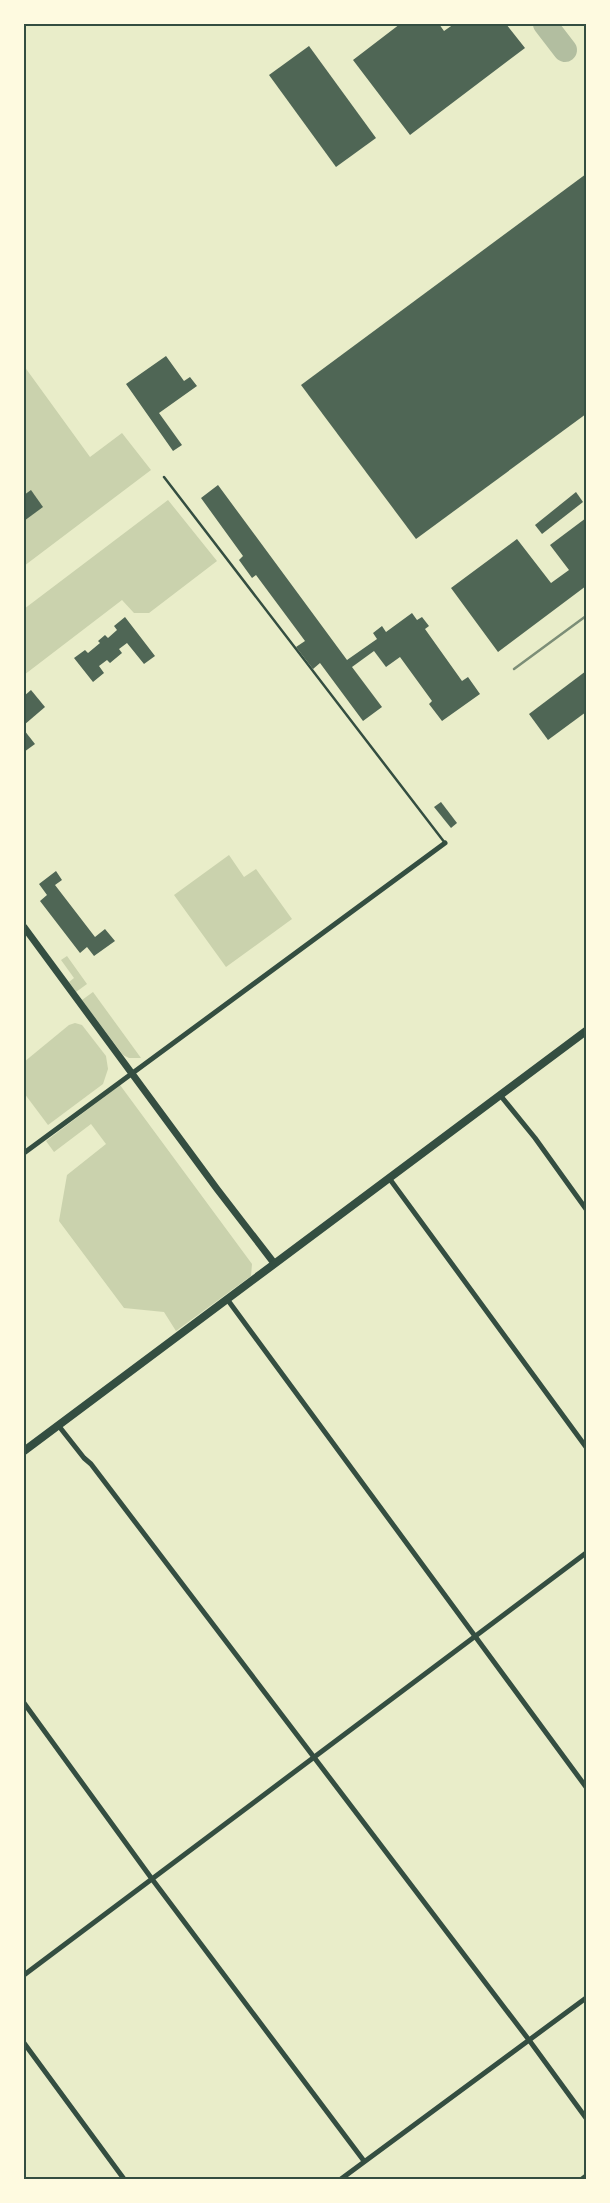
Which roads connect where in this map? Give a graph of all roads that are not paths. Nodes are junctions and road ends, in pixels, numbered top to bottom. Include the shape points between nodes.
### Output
1 (164, 477) dead end
2 (445, 843) joint
3 (24, 927) edge
4 (586, 1031) edge
5 (131, 1073) junction
6 (500, 1095) junction
7 (24, 1153) edge
8 (389, 1178) junction
9 (586, 1209) edge
10 (274, 1264) junction
11 (227, 1299) junction
12 (58, 1425) junction
13 (586, 1447) edge
14 (24, 1451) edge
15 (586, 1553) edge
16 (475, 1636) junction
17 (24, 1703) edge
18 (314, 1757) junction
19 (586, 1787) edge
20 (152, 1879) junction
21 (24, 1975) edge
22 (586, 1998) edge
23 (529, 2040) junction
24 (24, 2043) edge
25 (586, 2118) edge
26 (364, 2161) junction
27 (586, 2176) edge
28 (124, 2179) edge
29 (341, 2179) edge
30 (582, 2179) edge

1 - 2 lane
2 - 5 street
3 - 5 street
4 - 6 main road
5 - 7 street
5 - 10 street
6 - 8 main road
6 - 9 street
8 - 10 main road
8 - 13 street
10 - 11 main road
11 - 12 main road
11 - 16 street
12 - 14 main road
12 - 18 street
15 - 16 street
16 - 18 street
16 - 19 street
17 - 20 street
18 - 20 street
18 - 23 street
20 - 21 street
20 - 26 street
22 - 23 street
23 - 25 street
23 - 26 street
24 - 28 street
26 - 29 street
27 - 30 street

